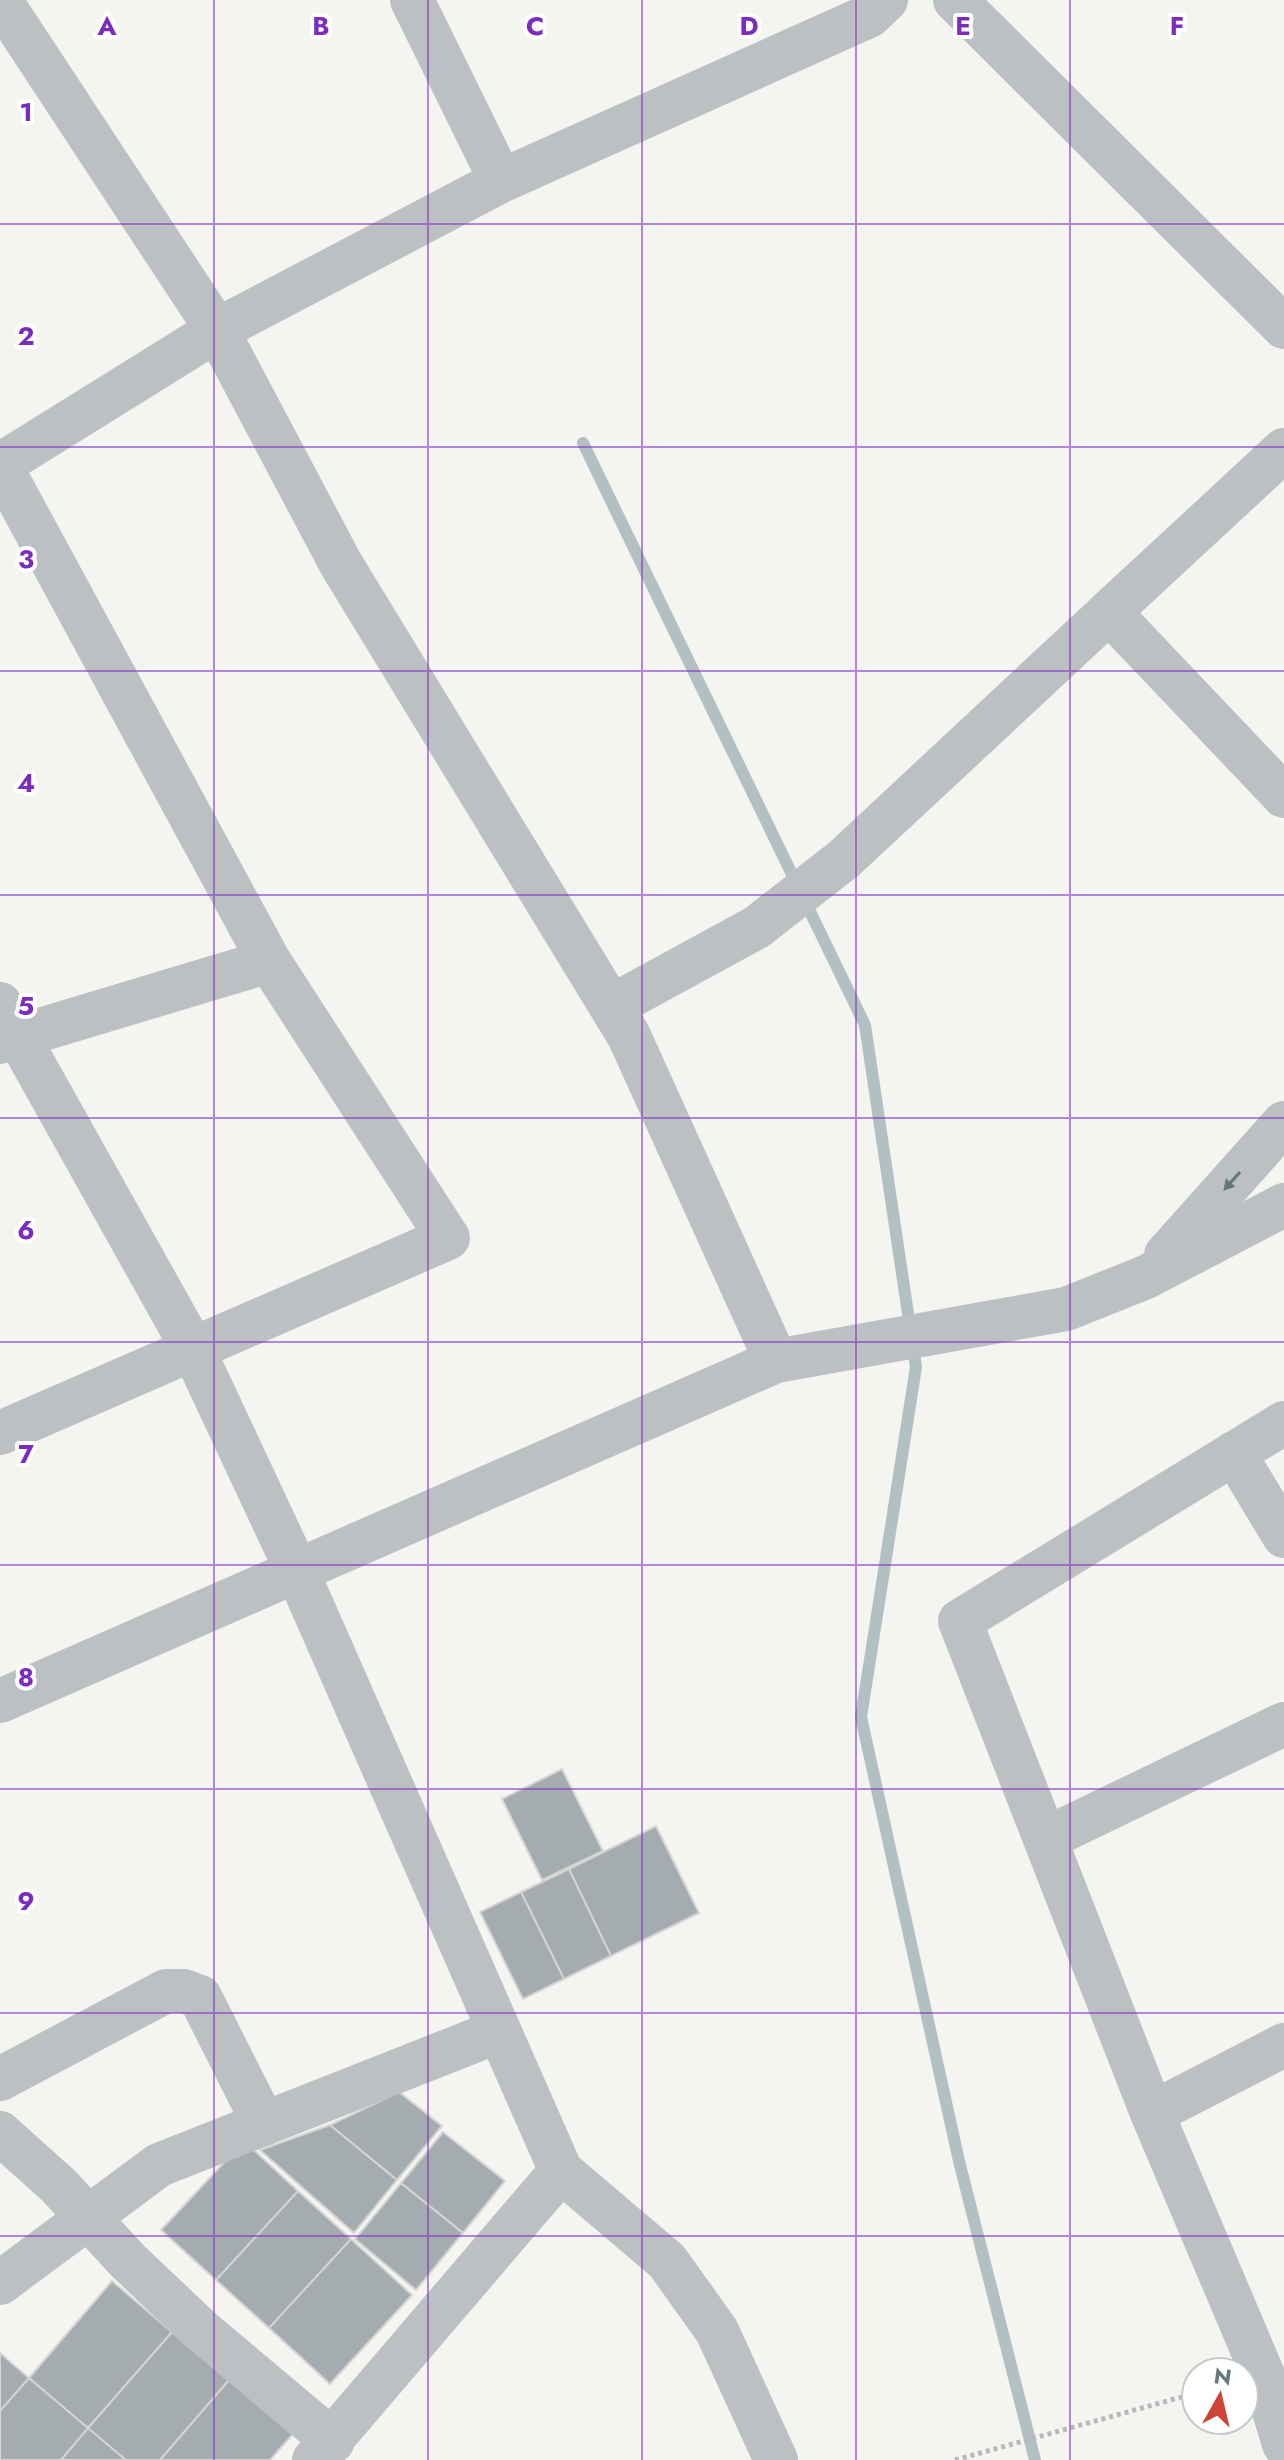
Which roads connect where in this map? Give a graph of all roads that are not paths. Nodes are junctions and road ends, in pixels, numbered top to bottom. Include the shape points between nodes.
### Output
1 (0, 0) edge
2 (412, 0) edge
3 (886, 0) edge
4 (955, 0) edge
5 (501, 181) junction
6 (1284, 327) edge
7 (217, 330) junction
8 (1284, 450) edge
9 (1109, 612) junction
10 (1284, 796) edge
11 (269, 961) junction
12 (612, 1006) junction
13 (6, 1027) edge
14 (1284, 1123) edge
15 (1284, 1205) edge
16 (1146, 1277) junction
17 (193, 1349) junction
18 (776, 1361) junction
19 (1284, 1423) edge
20 (2, 1427) edge
21 (1234, 1453) junction
22 (1284, 1536) edge
23 (296, 1569) junction
24 (0, 1701) edge
25 (1284, 1724) edge
26 (1045, 1839) junction
27 (499, 2031) junction
28 (1284, 2045) edge
29 (0, 2079) edge
30 (1152, 2113) junction
31 (264, 2124) junction
32 (0, 2133) edge
33 (561, 2171) junction
34 (87, 2216) junction
35 (0, 2283) edge
36 (1274, 2369) edge
37 (1284, 2444) edge
38 (319, 2455) edge
39 (776, 2460) edge

1 - 7 street
2 - 5 street
3 - 5 street via 869,16
4 - 6 street
5 - 7 street
7 - 11 street via 0,465
7 - 12 street via 341,564
8 - 9 street
9 - 10 street
9 - 12 street via 844,859 757,927
11 - 13 street
11 - 17 street via 448,1238
12 - 18 street
13 - 17 street
14 -> 16 street
15 - 16 street
16 - 18 street via 1066,1309
17 - 20 street
17 - 23 street
18 - 23 street
19 - 21 street
21 - 22 street
21 - 26 street via 960,1621
23 - 24 street
23 - 27 street
25 - 26 street
26 - 30 street
27 - 31 street
27 - 33 street
28 - 30 street
29 - 31 street via 166,1991 184,1991 200,1997
30 - 36 street
31 - 34 street via 159,2165
32 - 34 street
33 - 38 street
33 - 39 street via 667,2261 717,2331
34 - 35 street
34 - 38 street
36 - 37 street

